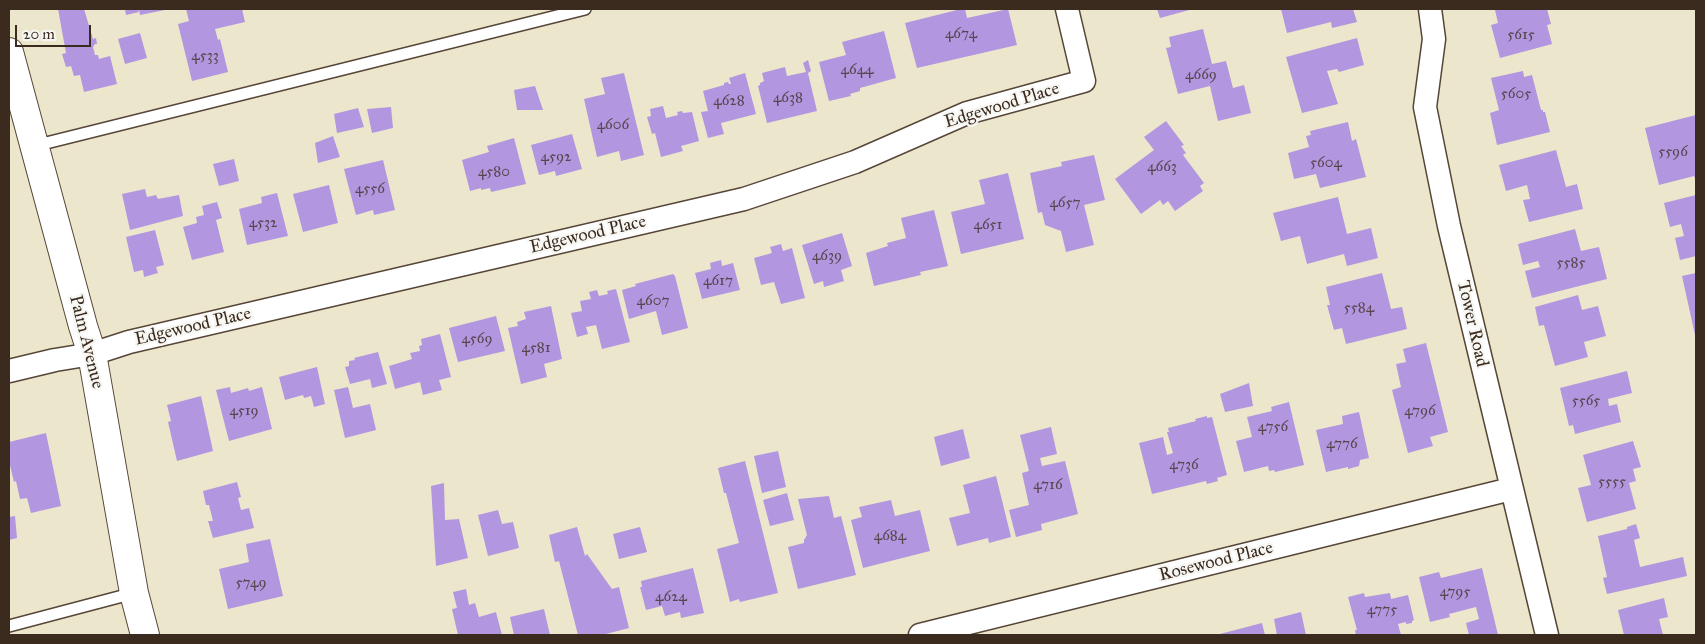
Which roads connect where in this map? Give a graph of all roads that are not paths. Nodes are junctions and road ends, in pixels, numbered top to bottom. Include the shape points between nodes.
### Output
1 (585, 9) edge
2 (1067, 9) edge
3 (1430, 9) edge
4 (9, 52) edge
5 (33, 146) junction
6 (92, 354) junction
7 (9, 372) edge
8 (1510, 489) junction
9 (134, 593) junction
10 (9, 626) edge
11 (145, 635) edge
12 (920, 635) edge
13 (1547, 635) edge

1 - 5 lane
2 - 6 street, Edgewood Place via 1084,81 967,112 855,162 744,199 129,342
3 - 8 street, Tower Road via 1434,39 1425,107
4 - 5 street, Palm Avenue via 21,116
5 - 6 street, Palm Avenue
6 - 7 street, Edgewood Place
6 - 9 street, Palm Avenue
8 - 12 street, Rosewood Place
8 - 13 street, Tower Road
9 - 10 lane
9 - 11 street, Palm Avenue

